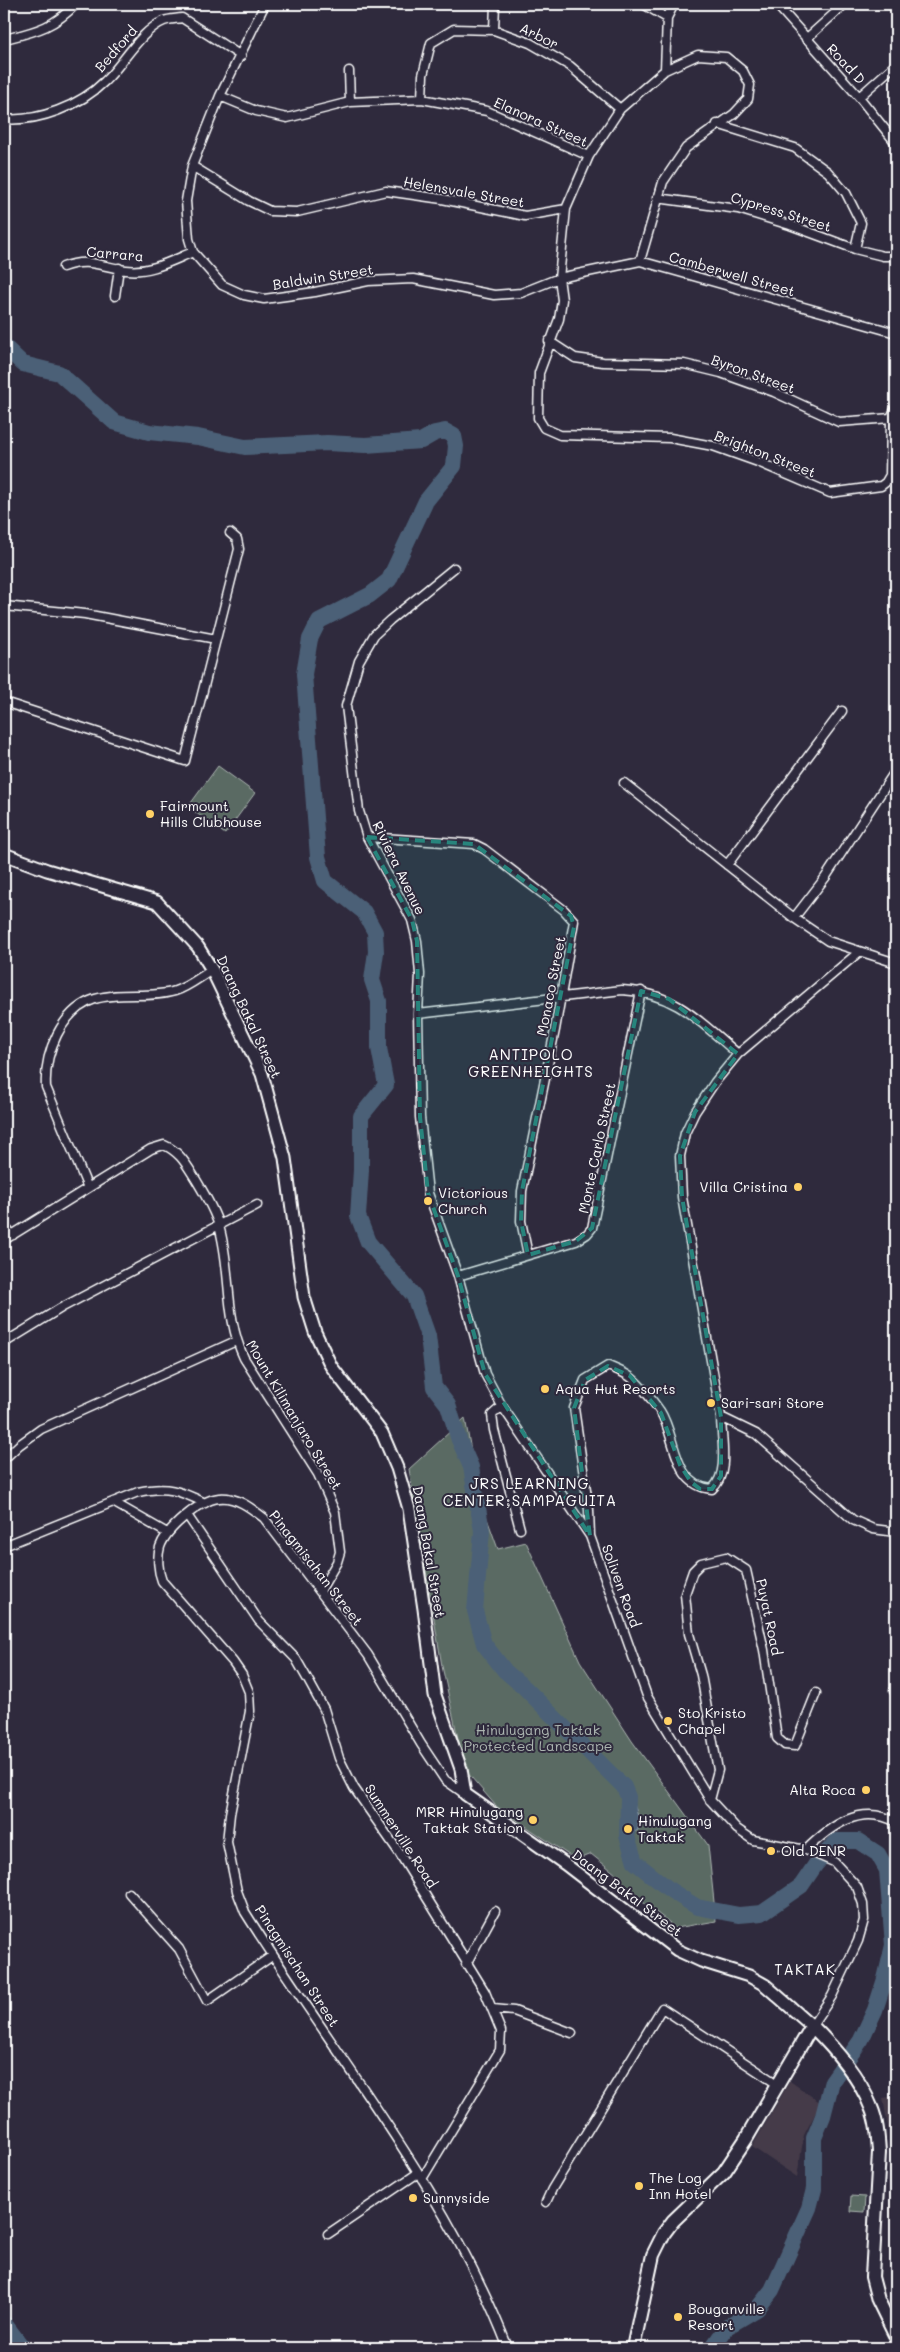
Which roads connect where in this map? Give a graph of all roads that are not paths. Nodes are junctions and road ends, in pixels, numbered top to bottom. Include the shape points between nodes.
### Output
1 (76, 4) edge
2 (265, 4) edge
3 (495, 4) edge
4 (643, 4) edge
5 (674, 4) edge
6 (776, 4) edge
7 (845, 4) edge
8 (667, 18) junction
9 (494, 30) junction
10 (4, 36) edge
11 (806, 39) junction
12 (241, 56) junction
13 (896, 64) edge
14 (665, 70) junction
15 (349, 71) dead end
16 (220, 96) junction
17 (860, 97) junction
18 (422, 99) junction
19 (350, 102) junction
20 (620, 109) junction
21 (4, 120) edge
22 (717, 124) junction
23 (896, 143) edge
24 (589, 156) junction
25 (192, 166) junction
26 (657, 198) junction
27 (566, 209) junction
28 (855, 249) junction
29 (192, 252) junction
30 (896, 256) edge
31 (640, 261) junction
32 (62, 267) dead end
33 (119, 268) junction
34 (559, 278) junction
35 (115, 296) dead end
36 (896, 333) edge
37 (549, 341) junction
38 (896, 407) edge
39 (891, 418) junction
40 (230, 533) dead end
41 (454, 568) dead end
42 (4, 606) edge
43 (216, 639) junction
44 (4, 702) edge
45 (842, 711) dead end
46 (896, 770) edge
47 (624, 783) dead end
48 (367, 837) junction
49 (4, 854) edge
50 (727, 865) junction
51 (794, 918) junction
52 (859, 952) junction
53 (896, 963) edge
54 (212, 970) junction
55 (641, 991) junction
56 (560, 998) junction
57 (418, 1014) junction
58 (738, 1054) junction
59 (88, 1188) junction
60 (257, 1205) dead end
61 (219, 1225) junction
62 (4, 1227) edge
63 (14, 1235) junction
64 (4, 1240) edge
65 (528, 1255) junction
66 (458, 1276) junction
67 (236, 1341) junction
68 (4, 1343) edge
69 (502, 1406) junction
70 (721, 1417) junction
71 (4, 1459) edge
72 (114, 1502) junction
73 (205, 1503) junction
74 (188, 1515) junction
75 (520, 1529) dead end
76 (896, 1532) edge
77 (167, 1533) junction
78 (590, 1536) junction
79 (4, 1546) edge
80 (320, 1591) junction
81 (816, 1693) dead end
82 (465, 1794) junction
83 (710, 1800) junction
84 (896, 1822) edge
85 (808, 1851) junction
86 (129, 1894) dead end
87 (495, 1911) dead end
88 (272, 1956) junction
89 (466, 1964) junction
90 (493, 2009) junction
91 (812, 2026) junction
92 (572, 2032) dead end
93 (778, 2084) junction
94 (420, 2176) junction
95 (546, 2202) dead end
96 (328, 2234) dead end
97 (892, 2325) edge
98 (896, 2337) edge
99 (508, 2348) edge
100 (633, 2348) edge

1 - 10 street via 43,29 9,38
2 - 12 street
3 - 9 street
4 - 8 street
5 - 8 street
6 - 11 street, Road D
7 - 11 street
8 - 14 street
9 - 18 street, Arbor via 454,29 432,43 423,75
9 - 20 street, Arbor via 530,43 570,66
11 - 17 street, Road D
12 - 16 street
12 - 21 street, Bedford via 182,18 165,20 151,27 104,82 83,98 22,121
13 - 17 street
14 - 20 street
14 - 22 street via 698,55 726,57 743,71 750,85 748,99 734,114
15 - 19 street
16 - 19 street, Elanora Street via 256,111 287,118
16 - 25 street
17 - 23 street, Road D
18 - 19 street, Elanora Street
18 - 24 street, Elanora Street via 487,111
20 - 24 street
22 - 26 street via 686,148 662,182
22 - 28 street via 795,148 828,172 846,193 861,223
24 - 27 street
25 - 27 street, Helensvale Street via 270,211 297,212 386,191 525,216
25 - 29 street via 186,201
26 - 28 street, Cypress Street via 738,210
26 - 31 street
27 - 34 street
28 - 30 street, Cypress Street
29 - 33 street, Carrara via 153,269
29 - 34 street, Baldwin Street via 222,285 244,295 264,299 368,281 413,279 494,295 521,292
31 - 34 street, Camberwell Street
31 - 36 street, Camberwell Street
32 - 33 street, Carrara via 72,263 97,262
33 - 35 street
34 - 37 street via 562,300 559,319
37 - 39 street, Byron Street via 575,358 684,364 721,373 774,392 839,422
37 - 39 street, Brighton Street via 539,373 538,418 544,428 560,435 670,438 713,446 830,493 881,486 886,482 890,474
38 - 39 street
40 - 43 street via 237,539 239,549
41 - 48 street, Riviera Avenue via 374,635 359,661 346,706 359,810
42 - 43 street via 85,614
43 - 44 street via 185,761
45 - 50 street
46 - 51 street via 825,878
47 - 50 street
48 - 56 street, Monaco Street via 474,844 564,910 571,916 574,927
48 - 57 street, Riviera Avenue via 412,920 420,974
49 - 54 street, Daang Bakal Street via 157,902 198,947
50 - 51 street
51 - 52 street via 828,940
52 - 53 street
52 - 58 street
54 - 59 street via 176,991 152,996 96,999 82,1005 59,1032 45,1069 46,1087
54 - 82 street, Daang Bakal Street via 262,1074 285,1158 304,1297 315,1332 330,1366 382,1433 397,1468 409,1509 435,1696 461,1770
55 - 56 street via 622,990
55 - 58 street via 668,999
55 - 65 street, Monte Carlo Street via 592,1228 576,1241
56 - 57 street
56 - 65 street, Monaco Street via 522,1191 521,1221
57 - 66 street, Riviera Avenue via 420,1116 428,1194
58 - 70 street via 714,1082 695,1112 685,1133 680,1156 682,1197
59 - 61 street, Mount Kilimanjaro Street via 150,1148 164,1145 182,1157
59 - 63 street, Mount Kilimanjaro Street
60 - 61 street
61 - 67 street, Mount Kilimanjaro Street
61 - 68 street via 61,1308
62 - 63 street
63 - 64 street, Mount Kilimanjaro Street
65 - 66 street, Monte Carlo Street
66 - 69 street, Soliven Road via 485,1374
67 - 71 street via 41,1429 18,1444
67 - 80 street, Mount Kilimanjaro Street via 318,1474 335,1512 340,1552
69 - 75 street via 492,1415
69 - 78 street, Soliven Road
70 - 76 street via 756,1434 853,1520
70 - 78 street via 721,1476 712,1489 700,1488 691,1482 680,1465 661,1413 630,1376 608,1366 586,1380 574,1408
72 - 73 street via 138,1492 160,1488 181,1491
72 - 77 street
72 - 79 street
73 - 74 street, Pinagmisahan Street
73 - 80 street, Pinagmisahan Street via 218,1498 248,1505 264,1518
74 - 77 street, Pinagmisahan Street
74 - 89 street, Summerville Road via 259,1621 296,1659 324,1709 339,1758 354,1788 398,1851
77 - 88 street, Pinagmisahan Street via 160,1547 158,1572 162,1581 233,1662 249,1692 249,1718 227,1842 237,1891 245,1912
78 - 83 street, Soliven Road via 648,1696
80 - 82 street, Pinagmisahan Street via 368,1655 420,1744 446,1780
81 - 83 street, Puyat Road via 795,1746 785,1745 778,1738 764,1650 746,1570 726,1556 701,1563 693,1571 685,1594 685,1614 701,1675 718,1770
82 - 91 street, Daang Bakal Street via 558,1858 677,1950 765,1985
83 - 85 street, Soliven Road via 737,1829 754,1840
84 - 85 street via 866,1816 846,1818 821,1836
85 - 91 street, Soliven Road via 834,1862 857,1887 864,1920 843,1975
86 - 88 street via 179,1949 207,2001
87 - 89 street
88 - 94 street, Pinagmisahan Street
89 - 90 street, Summerville Road
90 - 92 street via 514,2011
90 - 94 street, Summerville Road via 501,2031 500,2050
91 - 93 main road
91 - 97 main road via 834,2048 871,2107 878,2134 879,2167 872,2277 878,2300
93 - 95 street via 662,2008
93 - 100 main road via 724,2172 664,2233 653,2255
94 - 96 street
94 - 99 street, Pinagmisahan Street via 474,2268
97 - 98 main road

